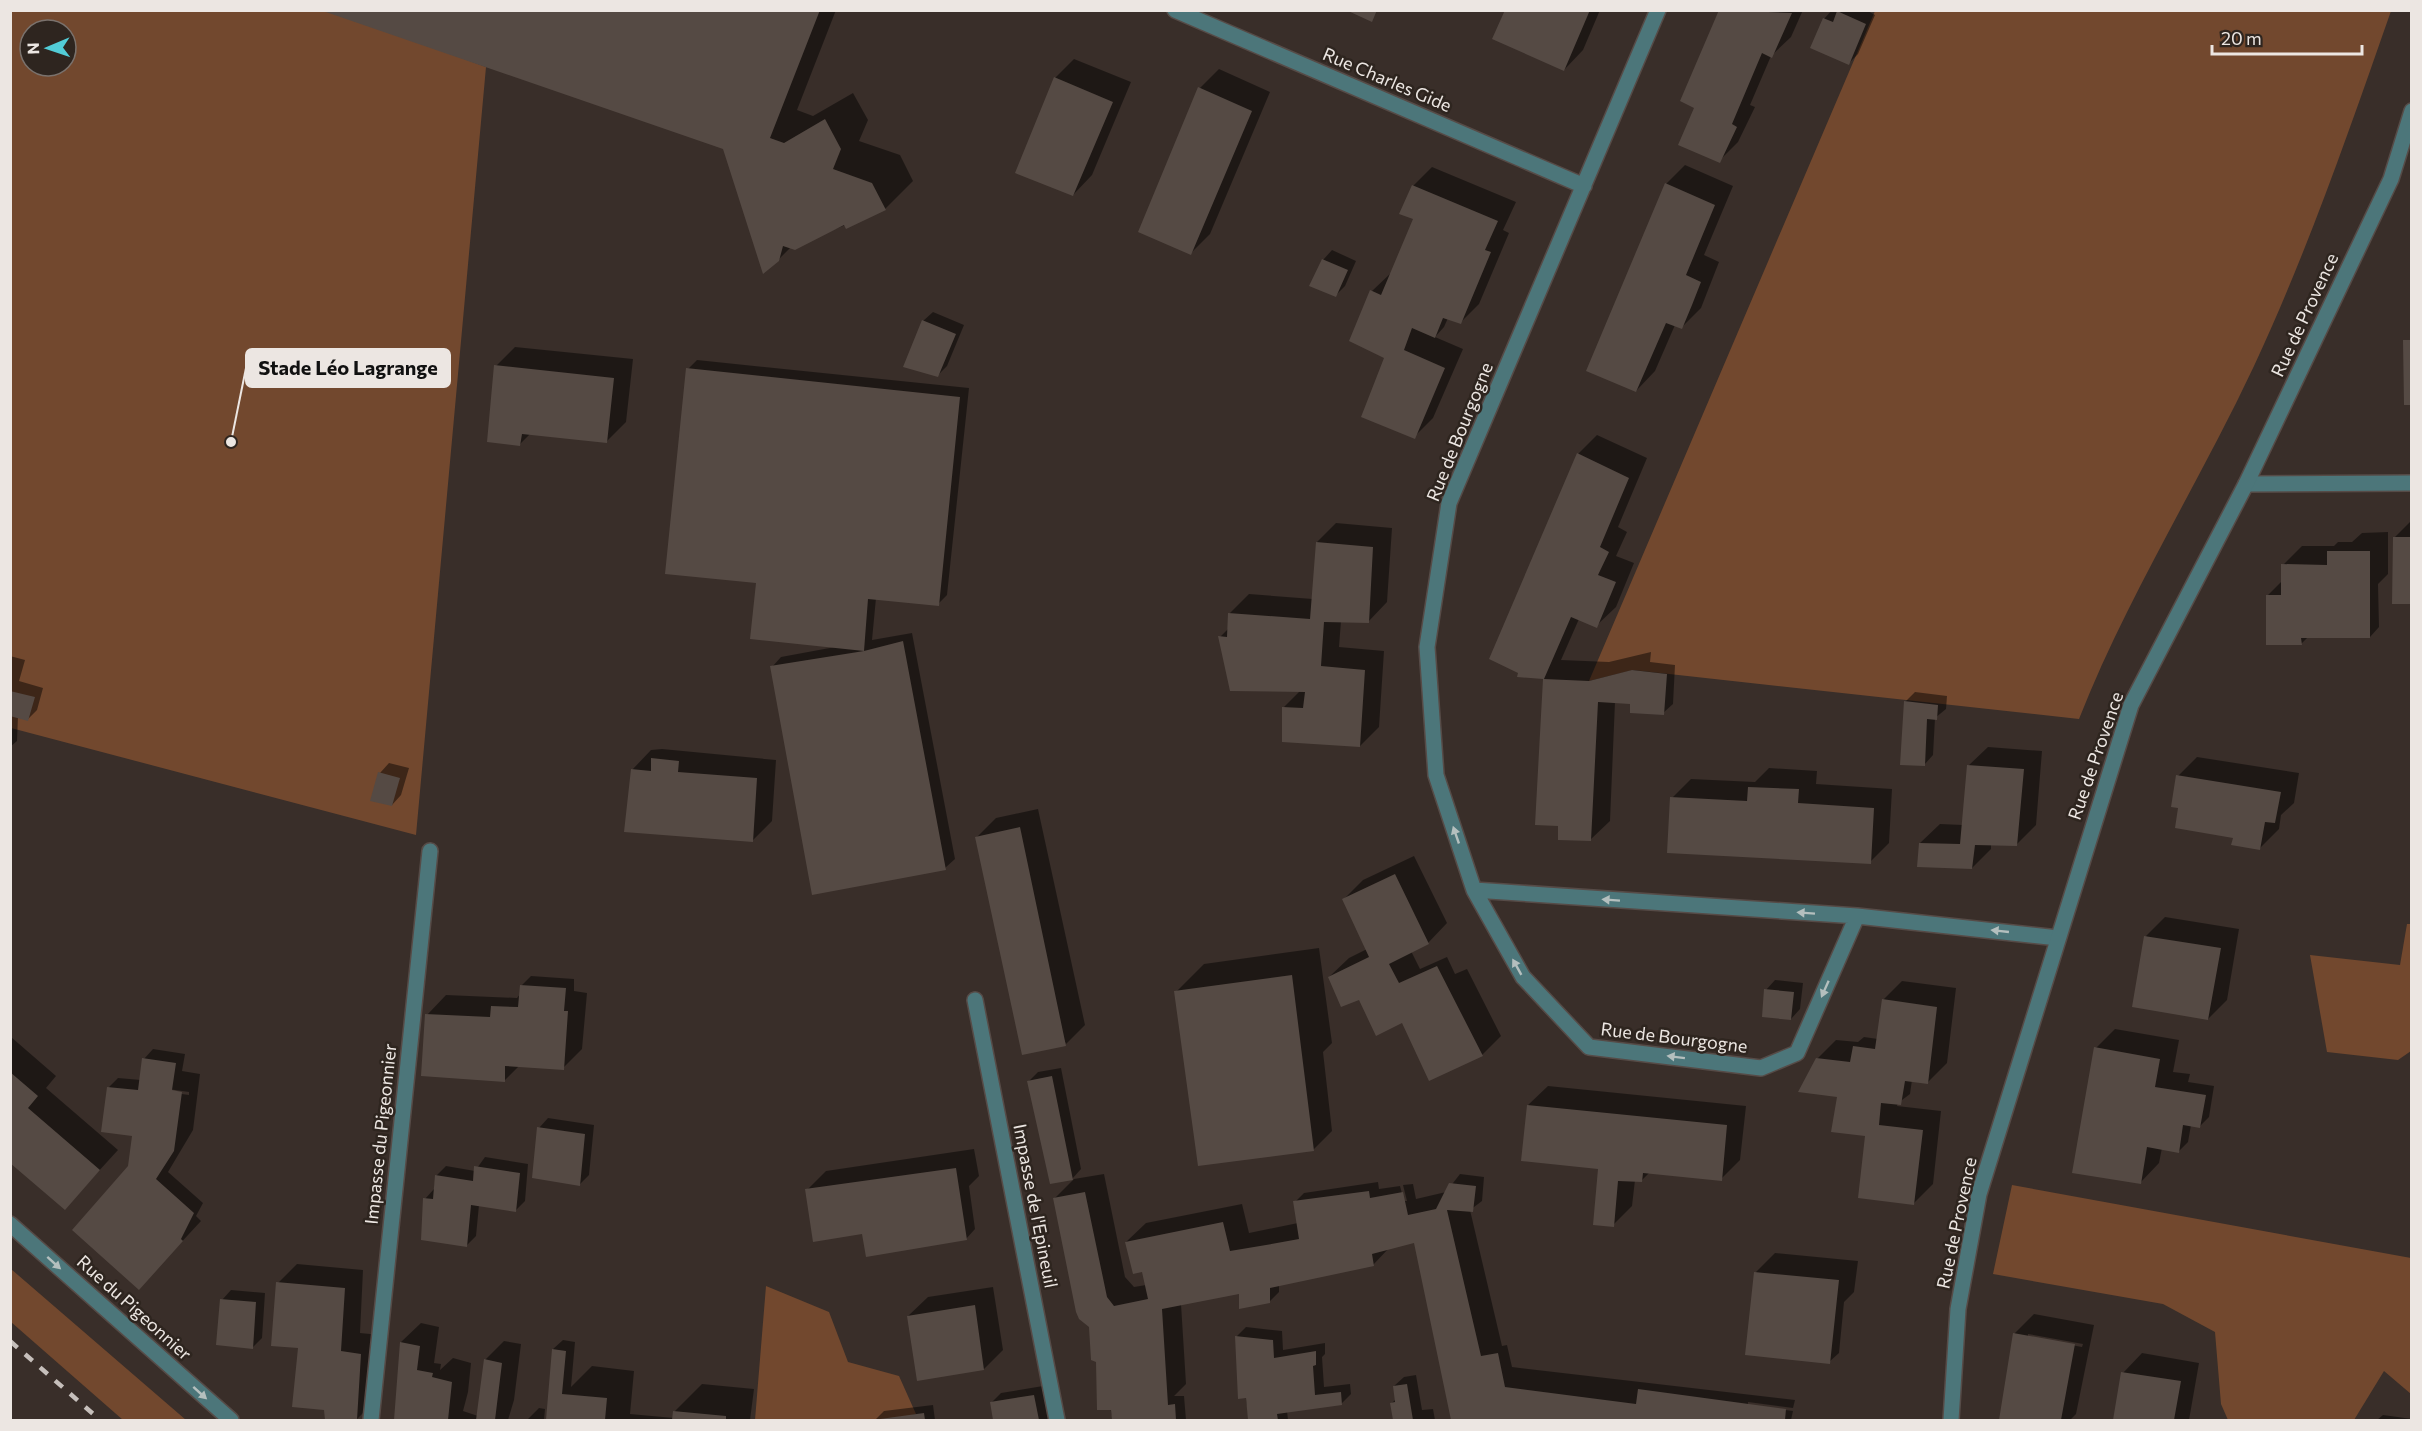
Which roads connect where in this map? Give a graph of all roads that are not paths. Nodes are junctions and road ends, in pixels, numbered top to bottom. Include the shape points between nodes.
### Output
1 (1175, 10) edge
2 (1658, 10) edge
3 (2412, 111) edge
4 (1584, 186) junction
5 (2412, 483) edge
6 (2246, 484) junction
7 (429, 851) dead end
8 (1474, 890) junction
9 (1857, 916) junction
10 (2058, 938) junction
11 (975, 1000) dead end
12 (10, 1224) edge
13 (231, 1420) edge
14 (371, 1420) edge
15 (1057, 1420) edge
16 (1951, 1420) edge

1 - 4 street, Rue Charles Gide
2 - 4 street, Rue de Bourgogne
3 - 6 street, Rue de Provence via 2391,179
8 -> 4 street, Rue de Bourgogne via 1436,775 1427,647 1449,503
5 - 6 street
6 - 10 street, Rue de Provence via 2131,705
7 - 14 street, Impasse du Pigeonnier
9 -> 8 street
9 -> 8 street, Rue de Bourgogne via 1797,1053 1761,1068 1589,1047 1523,977
10 -> 9 street
10 - 16 street, Rue de Provence via 1979,1194 1958,1309
11 - 15 street, Impasse de l'Epineuil
12 -> 13 street, Rue du Pigeonnier

